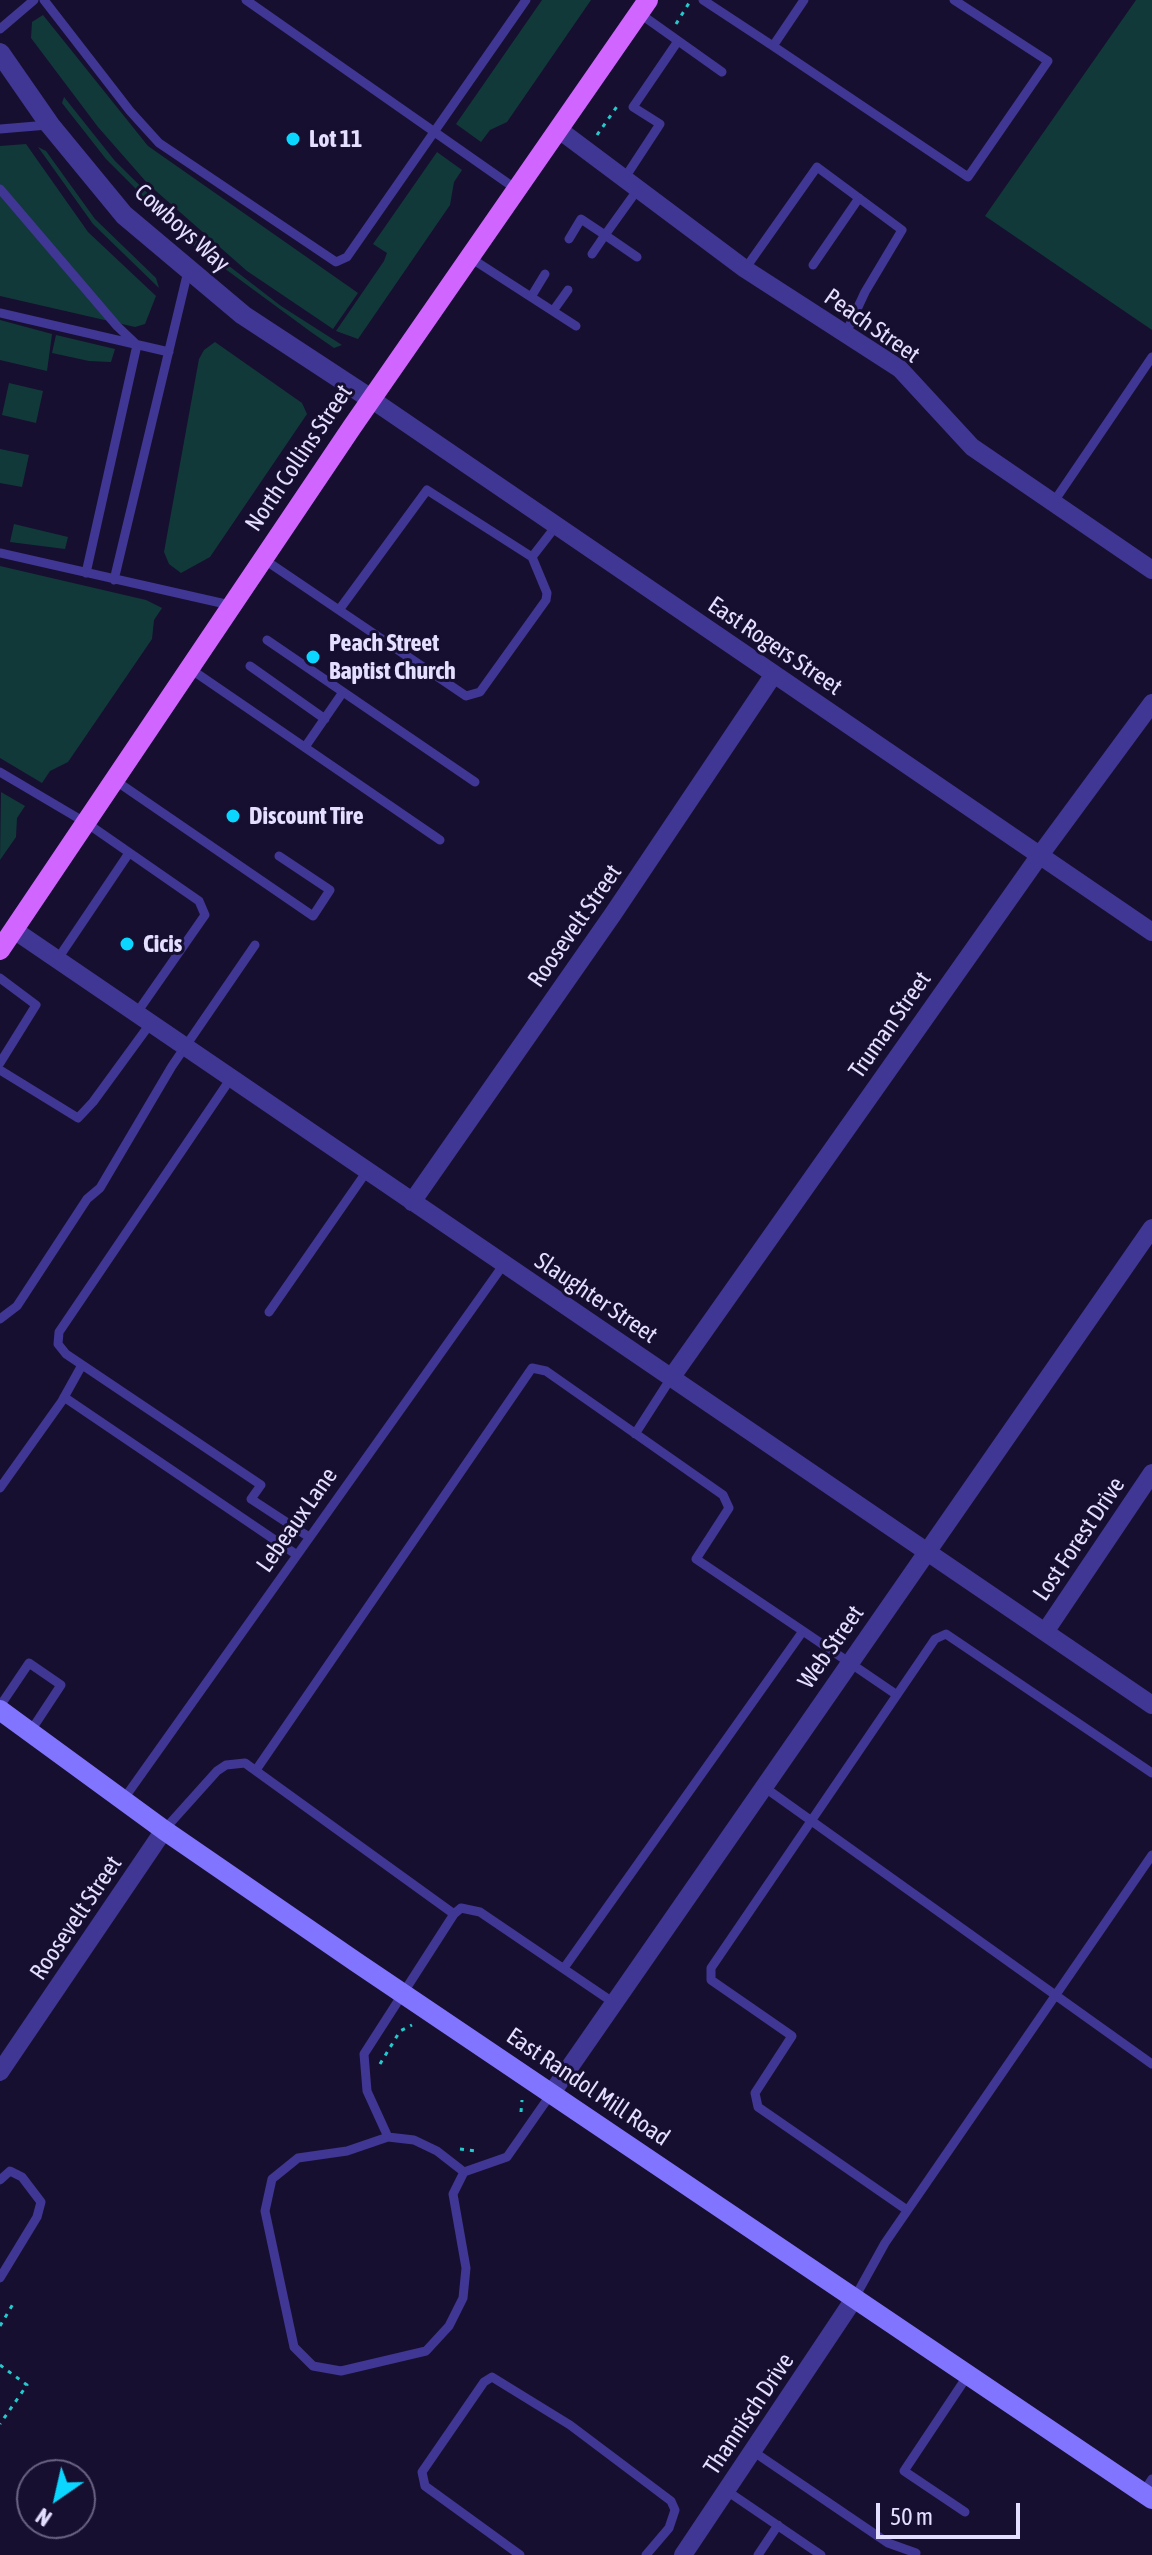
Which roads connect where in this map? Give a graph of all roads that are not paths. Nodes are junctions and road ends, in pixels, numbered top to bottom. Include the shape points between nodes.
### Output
1 (34, 0) edge
2 (44, 0) edge
3 (246, 0) edge
4 (526, 0) edge
5 (703, 0) edge
6 (804, 0) edge
7 (954, 0) edge
8 (643, 7) edge
9 (0, 29) edge
10 (678, 41) junction
11 (773, 46) junction
12 (0, 53) edge
13 (722, 72) dead end
14 (50, 125) junction
15 (0, 129) edge
16 (558, 129) junction
17 (434, 131) junction
18 (631, 184) junction
19 (0, 189) edge
20 (516, 189) junction
21 (859, 198) junction
22 (605, 235) junction
23 (569, 239) dead end
24 (592, 254) dead end
25 (469, 257) junction
26 (637, 257) dead end
27 (813, 265) dead end
28 (745, 269) junction
29 (188, 271) junction
30 (545, 274) dead end
31 (568, 290) dead end
32 (531, 297) junction
33 (553, 311) junction
34 (0, 313) edge
35 (576, 326) dead end
36 (845, 335) junction
37 (137, 345) junction
38 (169, 352) junction
39 (1152, 357) edge
40 (371, 399) junction
41 (1055, 500) junction
42 (556, 526) junction
43 (0, 553) edge
44 (532, 557) junction
45 (262, 558) junction
46 (1152, 570) edge
47 (86, 573) junction
48 (114, 580) junction
49 (230, 605) junction
50 (339, 610) junction
51 (267, 640) dead end
52 (250, 666) dead end
53 (189, 668) junction
54 (774, 674) junction
55 (343, 692) junction
56 (1152, 703) edge
57 (325, 719) junction
58 (305, 747) junction
59 (0, 772) edge
60 (116, 781) junction
61 (475, 782) dead end
62 (88, 824) junction
63 (440, 840) dead end
64 (129, 853) junction
65 (1040, 855) junction
66 (279, 856) dead end
67 (14, 930) junction
68 (1152, 932) edge
69 (255, 945) dead end
70 (0, 950) edge
71 (57, 960) junction
72 (0, 978) edge
73 (143, 1019) junction
74 (185, 1047) junction
75 (0, 1063) edge
76 (0, 1070) edge
77 (231, 1078) junction
78 (367, 1171) junction
79 (412, 1202) junction
80 (1152, 1228) edge
81 (504, 1264) junction
82 (269, 1312) dead end
83 (0, 1319) edge
84 (82, 1365) junction
85 (671, 1378) junction
86 (64, 1397) junction
87 (635, 1434) junction
88 (1152, 1473) edge
89 (0, 1488) edge
90 (251, 1499) junction
91 (240, 1516) junction
92 (309, 1537) junction
93 (926, 1552) junction
94 (297, 1555) junction
95 (803, 1631) junction
96 (1045, 1632) junction
97 (849, 1664) junction
98 (897, 1695) junction
99 (1152, 1705) edge
100 (0, 1708) edge
101 (30, 1732) junction
102 (256, 1770) junction
103 (1152, 1773) edge
104 (763, 1787) junction
105 (123, 1800) junction
106 (810, 1822) junction
107 (164, 1830) junction
108 (1152, 1855) edge
109 (454, 1914) junction
110 (564, 1968) junction
111 (402, 1993) junction
112 (1054, 1997) junction
113 (614, 2003) junction
114 (1152, 2064) edge
115 (0, 2072) edge
116 (551, 2094) junction
117 (388, 2137) junction
118 (464, 2172) junction
119 (0, 2180) edge
120 (907, 2210) junction
121 (0, 2278) edge
122 (854, 2299) junction
123 (968, 2375) junction
124 (754, 2452) junction
125 (1149, 2490) edge
126 (727, 2491) junction
127 (965, 2512) dead end
128 (778, 2525) junction
129 (916, 2553) edge
130 (520, 2555) edge
131 (646, 2555) edge
132 (683, 2555) edge
133 (758, 2555) edge
134 (821, 2555) edge

1 - 9 lane
2 - 17 lane via 159,143 327,259 347,257
3 - 17 lane
4 - 17 lane
5 - 11 lane
6 - 11 lane
7 - 11 lane via 1048,61 968,177
8 - 10 lane
8 - 16 main road, North Collins Street
10 - 13 lane
10 - 18 lane via 633,107 660,124
12 - 14 street, Cowboys Way
14 - 15 lane
14 - 29 street, Cowboys Way via 124,215
16 - 18 street, Peach Street
16 - 20 main road, North Collins Street
17 - 20 lane
18 - 22 lane
18 - 28 street, Peach Street
19 - 37 lane
20 - 25 main road, North Collins Street
21 - 27 lane
21 - 28 lane via 817,167
21 - 36 lane via 902,230
22 - 23 lane via 581,219
22 - 24 lane
22 - 26 lane
25 - 32 lane
25 - 40 main road, North Collins Street
28 - 36 street, Peach Street
29 - 38 lane
29 - 40 street, Cowboys Way via 243,315
30 - 32 lane
31 - 33 lane
32 - 33 lane
33 - 35 lane
34 - 37 lane
36 - 41 street, Peach Street via 900,369 972,447
37 - 38 lane
37 - 47 lane
38 - 48 lane
39 - 41 lane
40 - 42 street, East Rogers Street
40 - 45 main road, North Collins Street
41 - 46 street, Peach Street
42 - 44 lane
42 - 54 street, East Rogers Street
43 - 47 lane
44 - 50 lane via 427,490
44 - 50 lane via 546,600 480,692 472,695 466,696
45 - 49 main road, North Collins Street
45 - 50 lane
47 - 48 lane
48 - 49 lane
49 - 53 main road, North Collins Street
51 - 55 lane
52 - 57 lane
53 - 58 lane
53 - 60 main road, North Collins Street
54 - 65 street, East Rogers Street
54 - 79 street, Roosevelt Street
55 - 57 lane
55 - 61 lane
56 - 65 street, Truman Street
57 - 58 lane
58 - 63 lane
59 - 62 lane
60 - 62 main road, North Collins Street
60 - 66 lane via 313,916 330,890
62 - 64 lane
62 - 67 main road, North Collins Street
64 - 71 lane
64 - 73 lane via 199,901 205,915
65 - 68 street, East Rogers Street
65 - 85 street, Truman Street
67 - 70 main road, North Collins Street
67 - 71 street, Slaughter Street
69 - 74 lane
71 - 73 street, Slaughter Street
72 - 75 lane via 36,1005
73 - 74 street, Slaughter Street
73 - 76 lane via 78,1118
74 - 77 street, Slaughter Street
74 - 83 lane via 100,1188 87,1199 17,1306
77 - 78 street, Slaughter Street
77 - 84 lane via 59,1332 58,1344
78 - 79 street, Slaughter Street
78 - 82 lane
79 - 81 street, Slaughter Street
80 - 93 street, Web Street
81 - 85 street, Slaughter Street
81 - 92 lane, Lebeaux Lane
84 - 86 lane
84 - 90 lane via 261,1485
85 - 87 lane
85 - 93 street, Slaughter Street
86 - 89 lane
86 - 91 lane
87 - 95 lane via 728,1501 726,1516 696,1559
87 - 102 lane via 546,1371 532,1368
88 - 96 street, Lost Forest Drive
90 - 91 lane
90 - 92 lane
91 - 94 lane
92 - 94 lane, Lebeaux Lane
93 - 96 street, Slaughter Street
93 - 97 street, Web Street
94 - 105 lane, Lebeaux Lane
95 - 97 lane
95 - 110 lane
96 - 99 street, Slaughter Street
97 - 98 lane
97 - 104 street, Web Street
98 - 103 lane via 935,1639 946,1634
98 - 106 lane
100 - 101 main road, East Randol Mill Road
100 - 101 lane via 29,1663 61,1685
101 - 105 main road, East Randol Mill Road
102 - 107 lane via 245,1763 226,1765
102 - 109 lane
104 - 106 lane
104 - 113 street, Web Street
105 - 107 main road, East Randol Mill Road
106 - 112 lane
106 - 120 lane via 711,1968 711,1980 792,2036 755,2093 758,2107
107 - 111 main road, East Randol Mill Road
107 - 115 street, Roosevelt Street
108 - 112 lane
109 - 110 lane via 461,1908 480,1912
109 - 111 lane
110 - 113 lane
111 - 116 main road, East Randol Mill Road
111 - 117 lane via 364,2054 367,2091
112 - 114 lane
112 - 120 lane
113 - 116 street, Web Street
116 - 118 lane via 507,2157
116 - 122 main road, East Randol Mill Road
117 - 118 lane via 414,2140
117 - 118 lane via 347,2151 298,2158 272,2179 265,2211 294,2347 313,2366 341,2371 426,2351 449,2326 463,2298 466,2268 453,2194
119 - 121 lane via 10,2171 22,2177 41,2202
120 - 122 lane
122 - 123 main road, East Randol Mill Road
122 - 124 street, Thannisch Drive
123 - 125 main road, East Randol Mill Road
123 - 127 lane via 904,2471
124 - 126 street, Thannisch Drive
124 - 129 lane via 888,2543
126 - 128 lane
126 - 132 street, Thannisch Drive
128 - 133 lane
128 - 134 lane
130 - 131 lane via 425,2486 422,2472 492,2377 570,2425 671,2501 675,2510 669,2528

